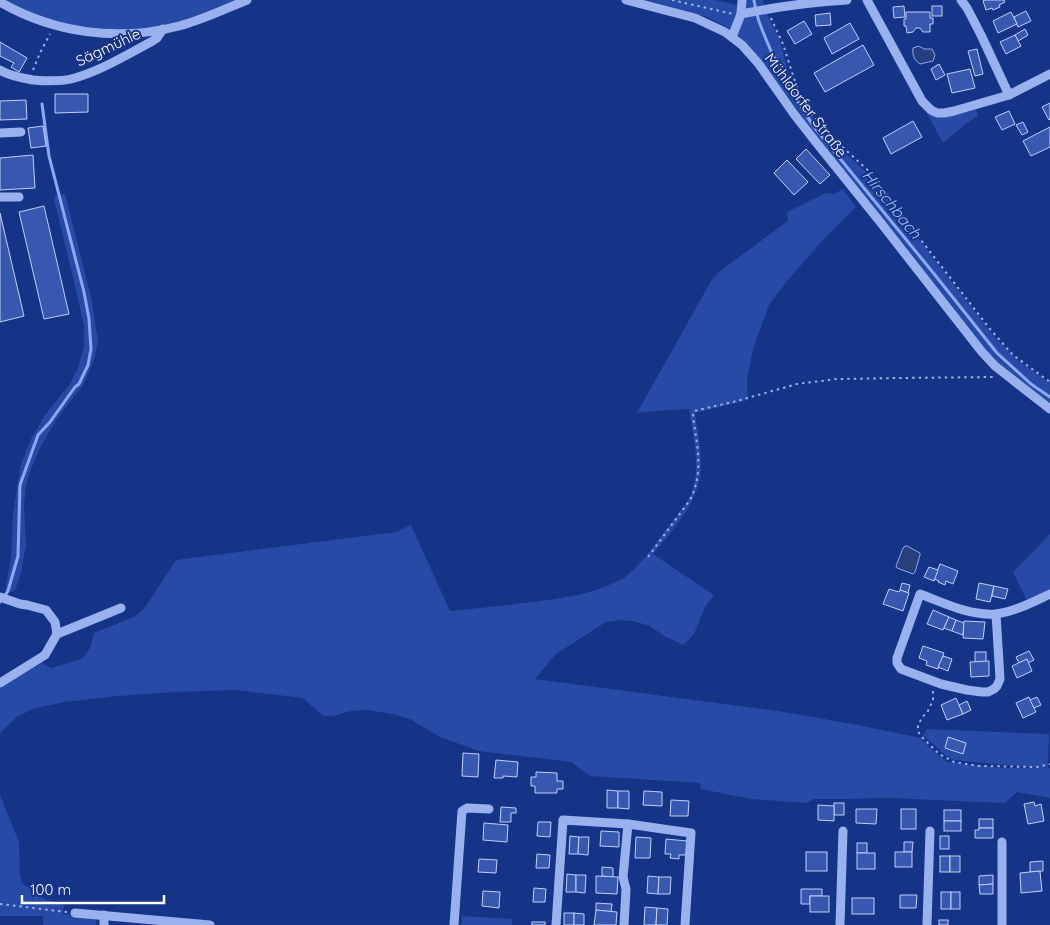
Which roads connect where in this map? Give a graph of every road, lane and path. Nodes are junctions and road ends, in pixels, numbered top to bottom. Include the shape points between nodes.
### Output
1 (247, 0) edge
2 (626, 0) edge
3 (672, 0) edge
4 (742, 0) edge
5 (847, 0) edge
6 (867, 0) edge
7 (961, 0) edge
8 (0, 2) edge
9 (764, 9) junction
10 (741, 14) junction
11 (54, 25) junction
12 (163, 29) junction
13 (732, 37) junction
14 (0, 70) edge
15 (1050, 74) edge
16 (30, 79) junction
17 (1008, 94) junction
18 (21, 132) dead end
19 (0, 133) edge
20 (0, 197) edge
21 (19, 197) dead end
22 (1007, 376) junction
23 (1050, 382) edge
24 (1050, 409) edge
25 (648, 558) dead end
26 (1050, 594) edge
27 (4, 598) edge
28 (121, 608) dead end
29 (996, 614) junction
30 (57, 634) junction
31 (934, 682) junction
32 (0, 683) edge
33 (1050, 764) edge
34 (489, 808) dead end
35 (628, 824) junction
36 (843, 831) dead end
37 (930, 831) dead end
38 (1002, 842) dead end
39 (0, 904) edge
40 (75, 913) joint
41 (104, 915) junction
42 (104, 925) edge
43 (210, 925) edge
44 (454, 925) edge
45 (556, 925) edge
46 (624, 925) edge
47 (685, 925) edge
48 (840, 925) edge
49 (927, 925) edge
50 (1002, 925) edge

1 - 12 street via 195,21
2 - 13 street, Mühldorfer Straße via 696,18
3 - 10 path
4 - 10 street
5 - 9 street
6 - 17 street via 922,101 931,110 937,113 954,111
7 - 17 street
8 - 11 street
9 - 10 street
9 - 23 path via 783,44 798,91 812,114 872,174 1013,355
10 - 13 street
11 - 12 street via 120,34
11 - 16 path
12 - 16 street, Sägmühle via 152,42 83,75 55,81
13 - 22 street, Mühldorfer Straße via 758,63 794,114 973,340
14 - 16 street, Sägmühle
15 - 17 street
18 - 19 street
20 - 21 street
22 - 24 street, Mühldorfer Straße
22 - 25 path via 837,379 797,384 694,411 699,470 694,490
26 - 29 street
27 - 30 street via 46,610 55,622
28 - 30 street
29 - 31 street via 1000,679 997,686 982,692
29 - 31 street via 966,610 922,591 897,663 901,669
30 - 32 street via 45,655
31 - 33 path via 933,700 918,731 936,752 954,762 972,765 1037,767
34 - 44 street via 462,811
35 - 45 street via 563,820
35 - 46 street via 623,877 626,889
35 - 47 street via 691,833
36 - 48 street
37 - 49 street
38 - 50 street
39 - 40 path
40 - 41 street
41 - 42 street
41 - 43 street

